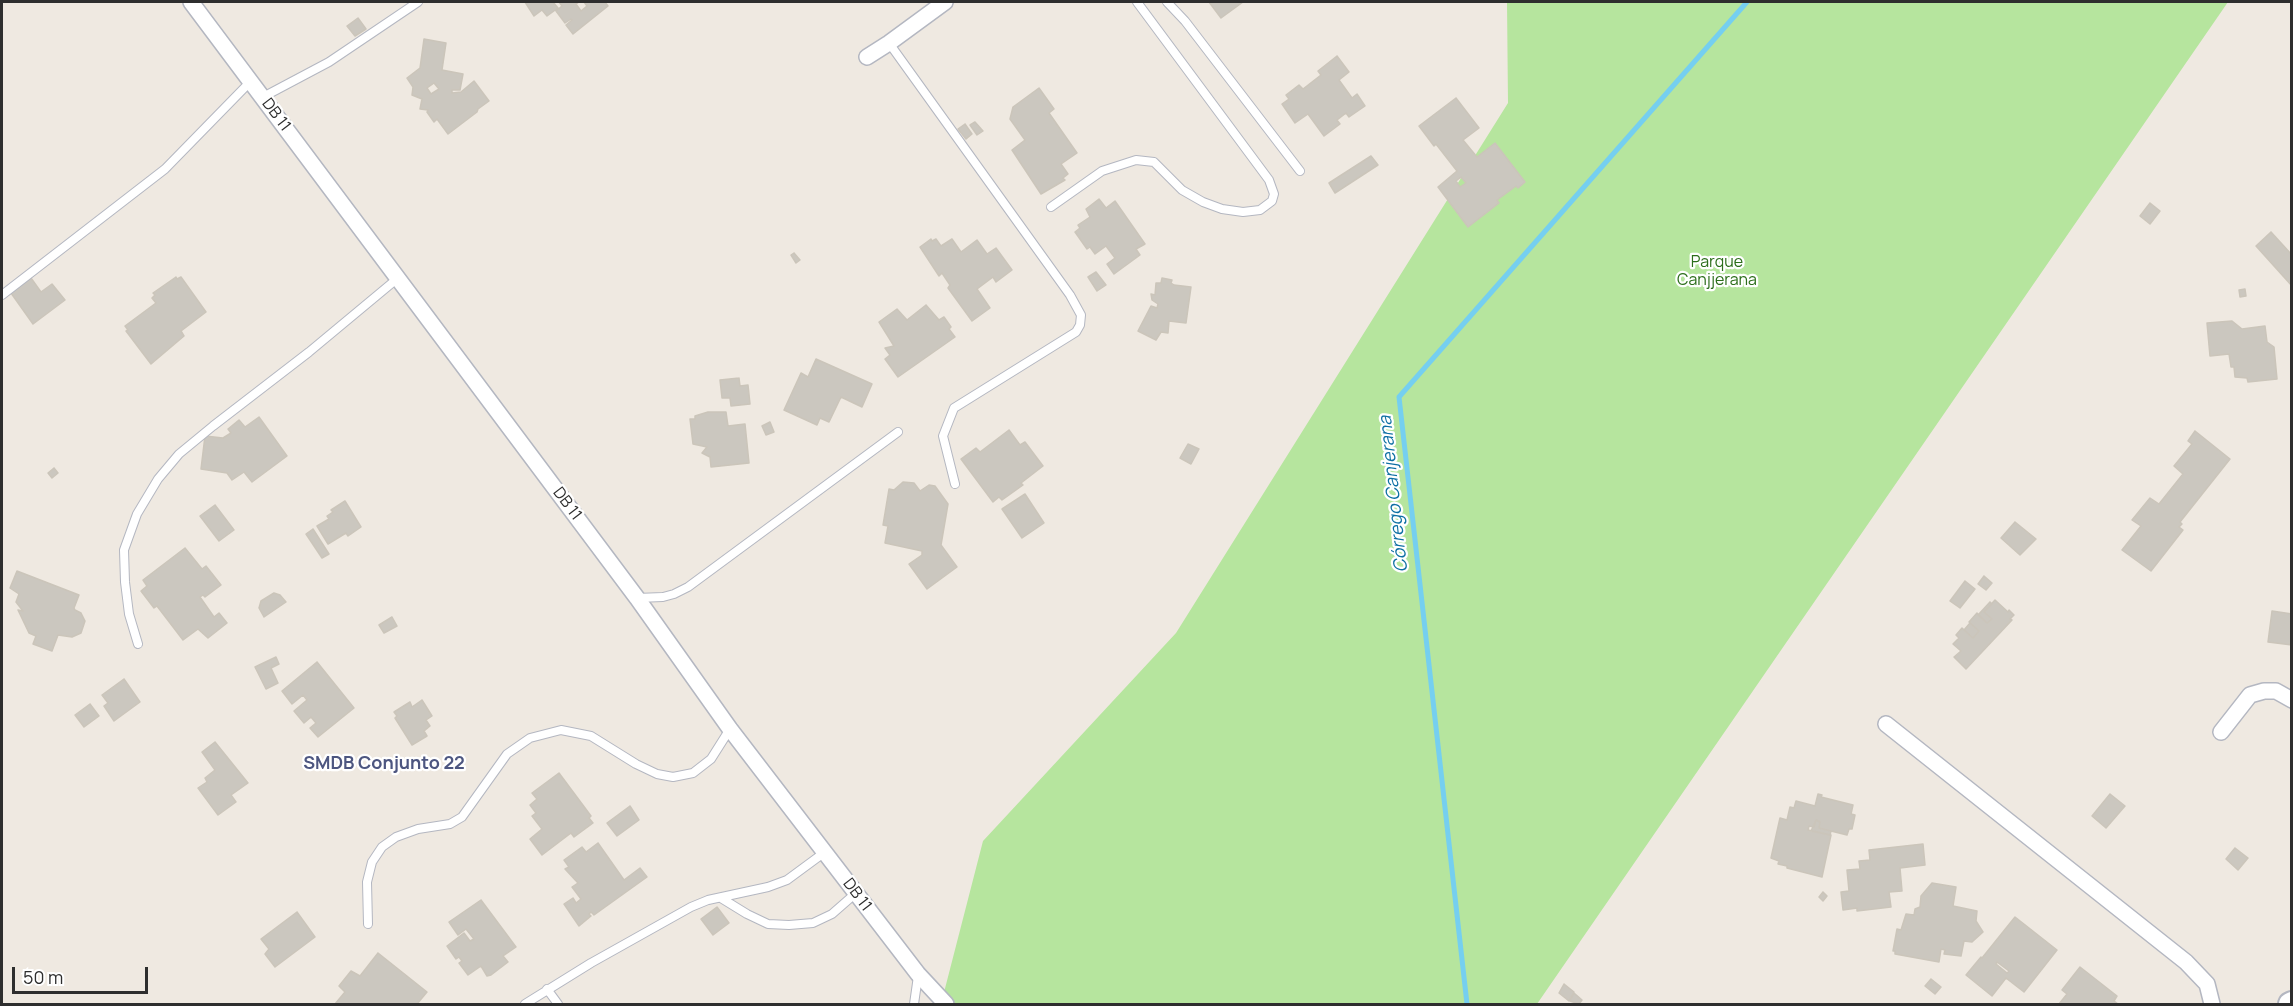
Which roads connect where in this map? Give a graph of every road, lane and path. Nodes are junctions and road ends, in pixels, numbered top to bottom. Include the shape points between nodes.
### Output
1 (191, 2) edge
2 (418, 2) edge
3 (945, 2) edge
4 (1137, 2) edge
5 (1167, 2) edge
6 (889, 43) junction
7 (867, 57) dead end
8 (251, 81) junction
9 (262, 97) junction
10 (1300, 171) dead end
11 (1051, 207) dead end
12 (398, 278) junction
13 (2, 295) edge
14 (898, 432) dead end
15 (956, 484) dead end
16 (637, 598) junction
17 (138, 644) dead end
18 (2292, 700) edge
19 (1886, 724) dead end
20 (730, 729) junction
21 (2221, 732) dead end
22 (825, 852) junction
23 (856, 893) junction
24 (721, 898) junction
25 (368, 924) dead end
26 (918, 974) junction
27 (547, 989) junction
28 (525, 1005) edge
29 (558, 1005) edge
30 (914, 1005) edge
31 (946, 1005) edge
32 (2212, 1005) edge

1 - 8 street, DB 11
2 - 9 lane via 329,62
3 - 6 street
4 - 11 lane via 1269,180 1272,201 1260,210 1222,209 1182,190 1154,162 1136,160 1102,171
5 - 10 lane
6 - 7 street
6 - 15 lane via 1081,315 1076,332 954,408 943,436
8 - 9 street, DB 11
8 - 13 lane via 165,169
9 - 12 street, DB 11
12 - 16 street, DB 11
12 - 17 lane via 179,454 159,479 137,514 124,550 129,614
14 - 16 lane via 688,587 663,597
16 - 20 street, DB 11
18 - 21 street via 2276,691 2250,695
19 - 32 street via 2186,962 2207,984
20 - 22 street, DB 11
20 - 25 lane via 711,759 693,772 673,777 636,764 591,736 561,730 530,738 507,754 462,817 450,824 396,837 382,847 372,862 367,882
22 - 23 street, DB 11
22 - 24 lane via 787,880
23 - 24 lane via 832,914 813,923 789,925 768,924
23 - 26 street, DB 11
24 - 27 lane via 691,907
26 - 30 lane
26 - 31 street, DB 11
27 - 28 lane
27 - 29 lane

